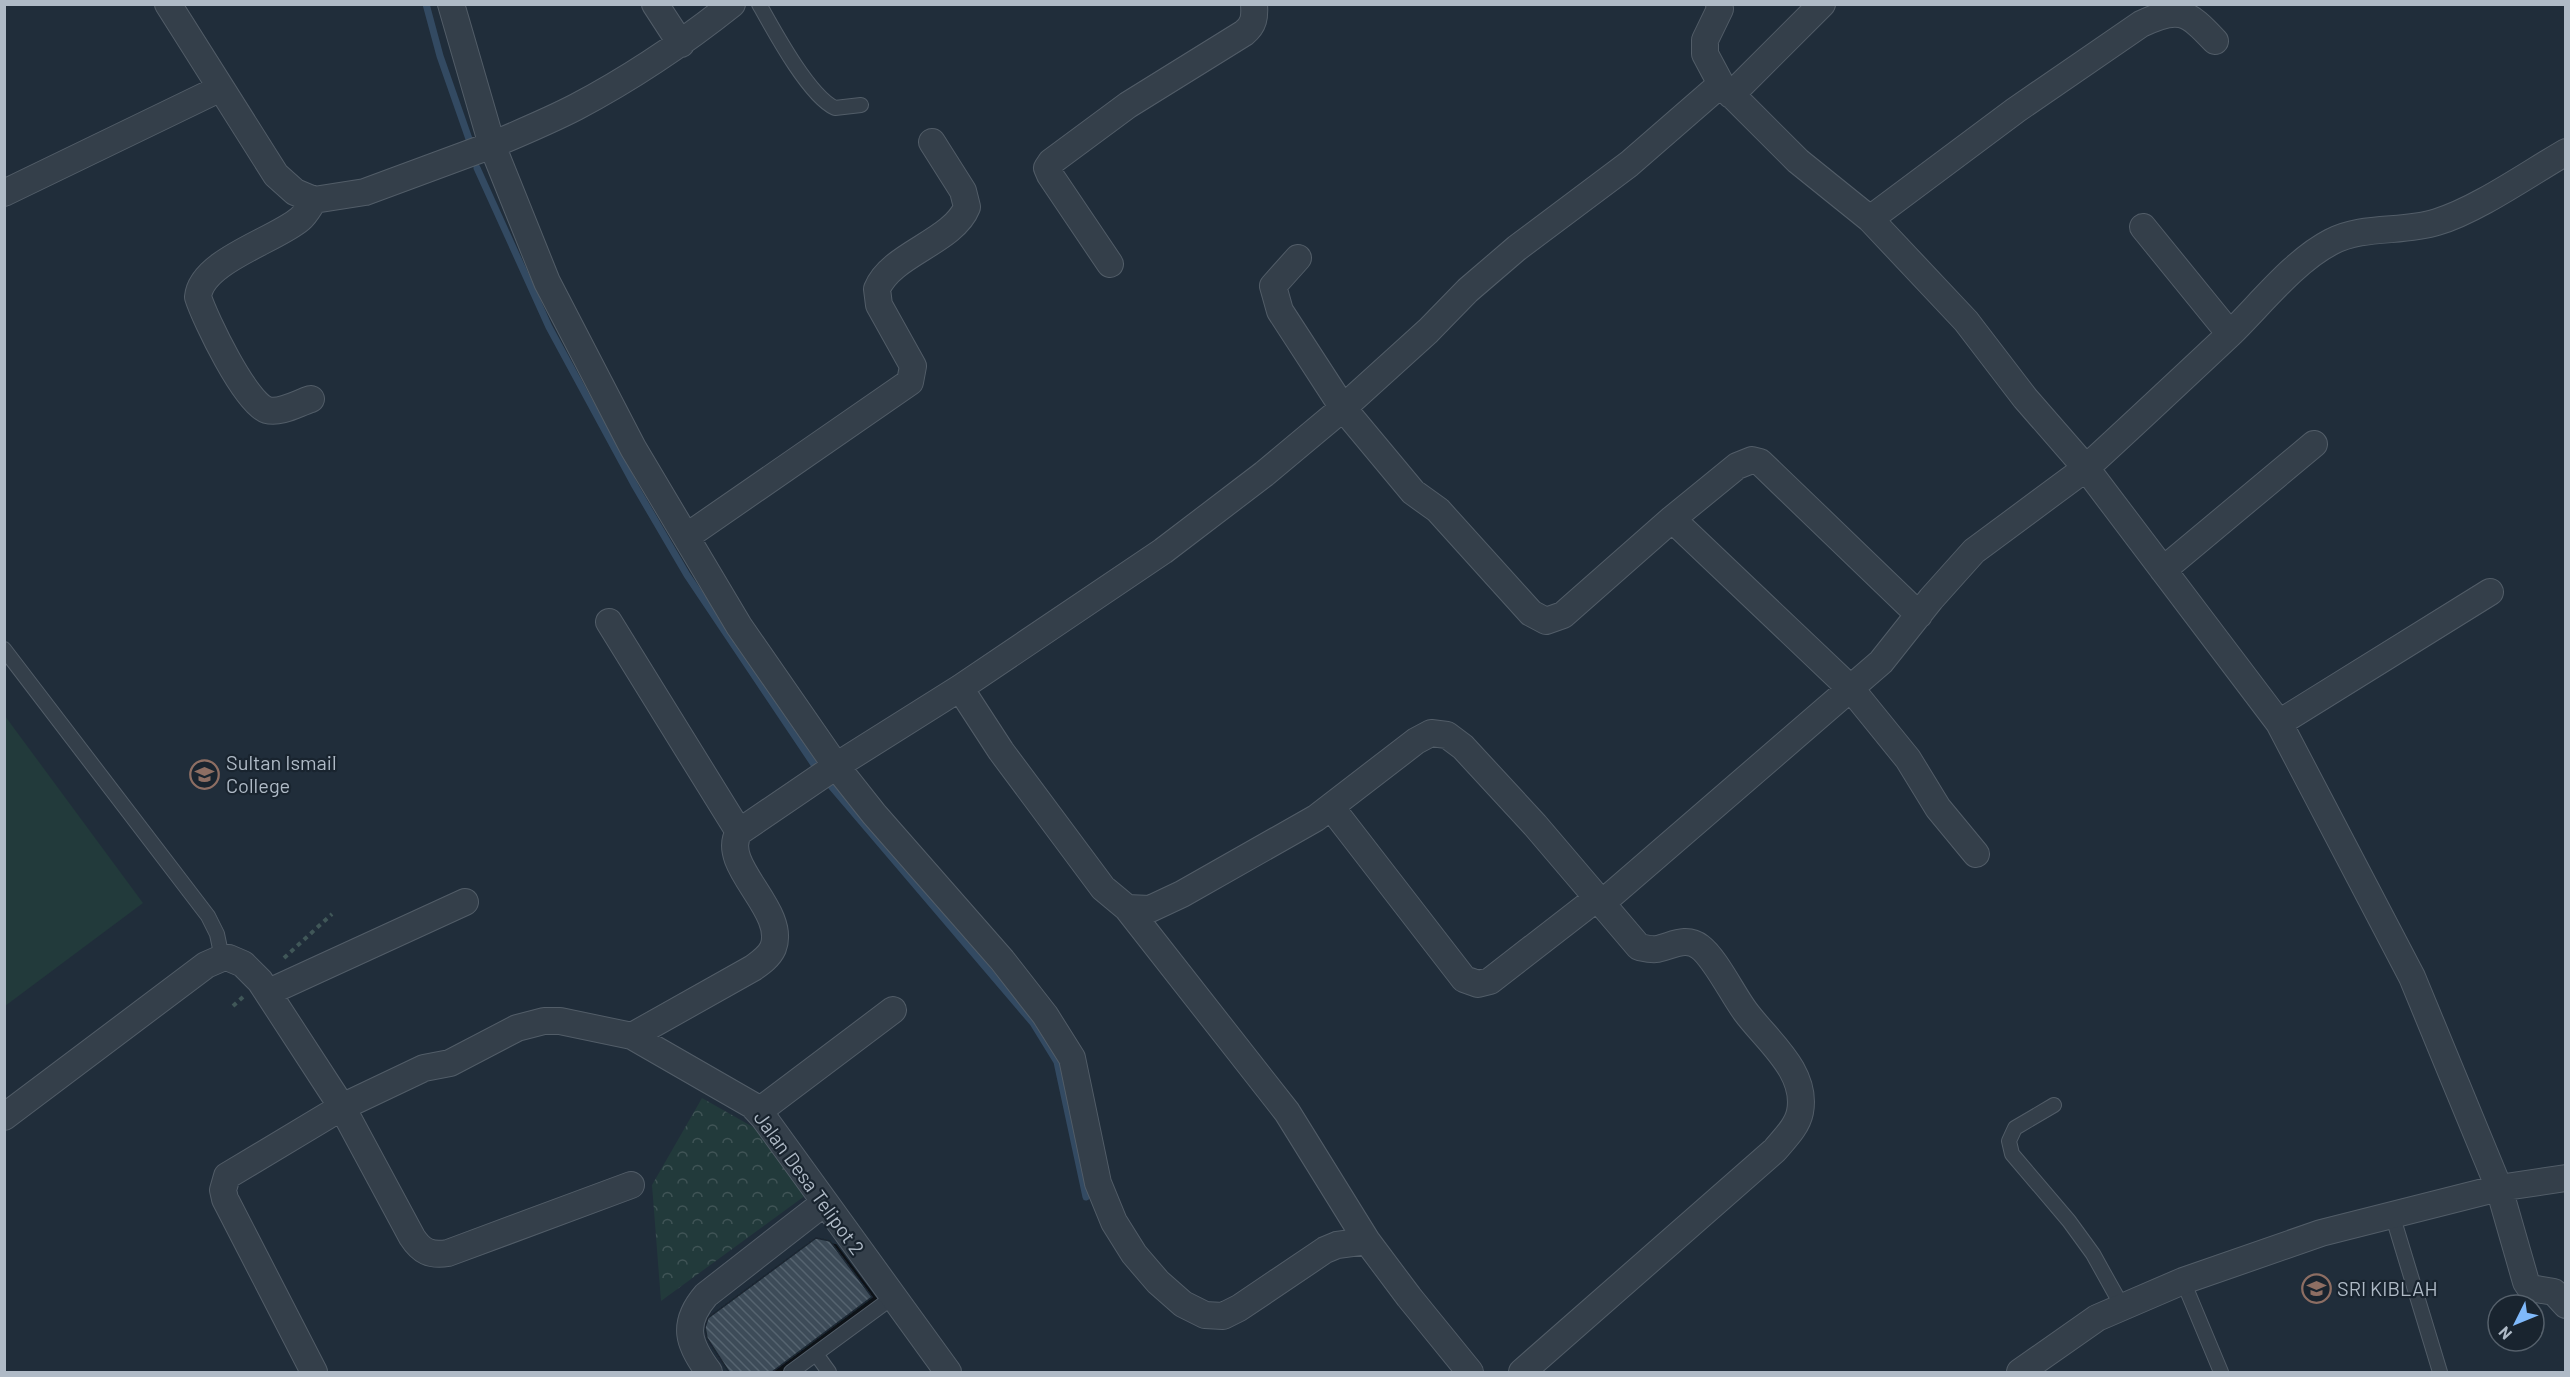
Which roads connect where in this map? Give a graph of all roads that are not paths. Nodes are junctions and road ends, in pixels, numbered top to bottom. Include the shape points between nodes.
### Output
1 (168, 4) edge
2 (451, 4) edge
3 (655, 4) edge
4 (732, 4) edge
5 (759, 4) edge
6 (1254, 4) edge
7 (1719, 4) edge
8 (1822, 4) edge
9 (2215, 41) dead end
10 (681, 44) junction
11 (221, 88) junction
12 (1726, 89) junction
13 (861, 105) dead end
14 (932, 142) dead end
15 (492, 145) junction
16 (2565, 152) edge
17 (4, 193) edge
18 (314, 200) junction
19 (1870, 219) junction
20 (2143, 227) dead end
21 (1298, 258) dead end
22 (1110, 264) dead end
23 (2230, 334) junction
24 (311, 399) dead end
25 (1343, 408) junction
26 (2314, 444) dead end
27 (2086, 468) junction
28 (1672, 519) junction
29 (686, 537) junction
30 (2163, 570) junction
31 (2490, 592) dead end
32 (1919, 615) junction
33 (609, 622) dead end
34 (4, 649) edge
35 (960, 688) junction
36 (1852, 690) junction
37 (2279, 723) junction
38 (836, 766) junction
39 (1331, 807) junction
40 (739, 832) junction
41 (1976, 854) dead end
42 (1599, 901) junction
43 (465, 902) dead end
44 (1127, 908) junction
45 (222, 958) junction
46 (269, 992) junction
47 (893, 1010) dead end
48 (632, 1036) junction
49 (2054, 1105) dead end
50 (342, 1107) junction
51 (759, 1111) junction
52 (4, 1117) edge
53 (2565, 1178) edge
54 (631, 1185) dead end
55 (2499, 1188) junction
56 (824, 1203) junction
57 (2392, 1215) junction
58 (1367, 1241) junction
59 (2183, 1281) junction
60 (893, 1297) junction
61 (2565, 1305) edge
62 (2121, 1306) junction
63 (816, 1354) junction
64 (314, 1372) edge
65 (709, 1372) edge
66 (791, 1372) edge
67 (829, 1372) edge
68 (948, 1372) edge
69 (1470, 1372) edge
70 (1522, 1372) edge
71 (2020, 1372) edge
72 (2221, 1372) edge
73 (2440, 1372) edge

1 - 11 street
2 - 15 street
3 - 10 street
4 - 10 street
5 - 13 lane via 785,49 821,98 835,108
6 - 22 street via 1256,17 1244,33 1128,105 1047,168
7 - 12 street via 1705,40 1705,54
8 - 12 street
9 - 19 street via 2181,12 2162,14 2140,24
10 - 15 street via 574,108
11 - 17 street
11 - 18 street via 276,175 295,192
12 - 19 street via 1798,161
12 - 25 street via 1508,255
14 - 29 street via 963,191 967,207 958,221 885,275 877,289 879,305 913,366 910,382
15 - 18 street via 365,192
15 - 29 street via 547,282 633,448
16 - 23 street via 2439,222 2408,230 2351,233 2329,242 2278,285
18 - 24 street via 298,220 245,249 208,276 198,297 238,379 260,407 274,411
19 - 27 street via 1966,321
20 - 23 street
21 - 25 street via 1273,286 1277,302
23 - 27 street
25 - 28 street via 1413,492 1438,510 1538,619 1546,621 1563,615
25 - 35 street via 1163,551
26 - 30 street
27 - 30 street
27 - 32 street via 1974,551
28 - 32 street via 1737,466 1752,460 1760,462
28 - 36 street
29 - 38 street via 739,626
30 - 37 street
31 - 37 street
32 - 36 street
33 - 40 street
34 - 45 lane via 208,916
35 - 38 street
35 - 44 street via 1001,751 1103,888
36 - 41 street via 1908,759 1938,808
36 - 42 street
37 - 55 street via 2412,977
38 - 40 street
38 - 58 street via 1045,1014 1072,1058 1087,1142 1114,1221 1134,1254 1182,1304 1205,1315 1223,1316 1325,1250
39 - 42 street via 1416,741 1431,733 1447,735 1535,825
39 - 42 street via 1464,979 1478,984 1490,981
39 - 44 street via 1182,894 1150,909
40 - 48 street via 735,839 736,854 773,922 772,949 753,968
42 - 70 street via 1639,947 1656,949 1686,942 1700,947 1794,1074 1800,1091 1800,1113 1792,1131 1775,1150
43 - 46 street
44 - 58 street via 1287,1112
45 - 46 street via 243,964
45 - 52 street via 206,965
46 - 50 street
47 - 51 street
48 - 50 street, Jalan Desa Telipot 2 via 560,1021 530,1023 450,1063 424,1068
48 - 51 street, Jalan Desa Telipot 2
49 - 62 lane via 2015,1128 2009,1140 2012,1154 2093,1254
50 - 54 street via 412,1237 426,1253 448,1254
50 - 64 street, Jalan Desa Telipot 2 via 233,1170 223,1183 225,1199
51 - 56 street, Jalan Desa Telipot 2
53 - 55 street
55 - 57 street
55 - 61 street via 2526,1282 2530,1288 2554,1292
56 - 60 street, Jalan Desa Telipot 2
56 - 65 street via 694,1308 689,1326 691,1342
57 - 59 street via 2321,1233
57 - 73 lane
58 - 69 street
59 - 62 street
59 - 72 lane
60 - 63 lane
60 - 68 street, Jalan Desa Telipot 2
62 - 71 street via 2097,1318
63 - 66 lane
63 - 67 lane

